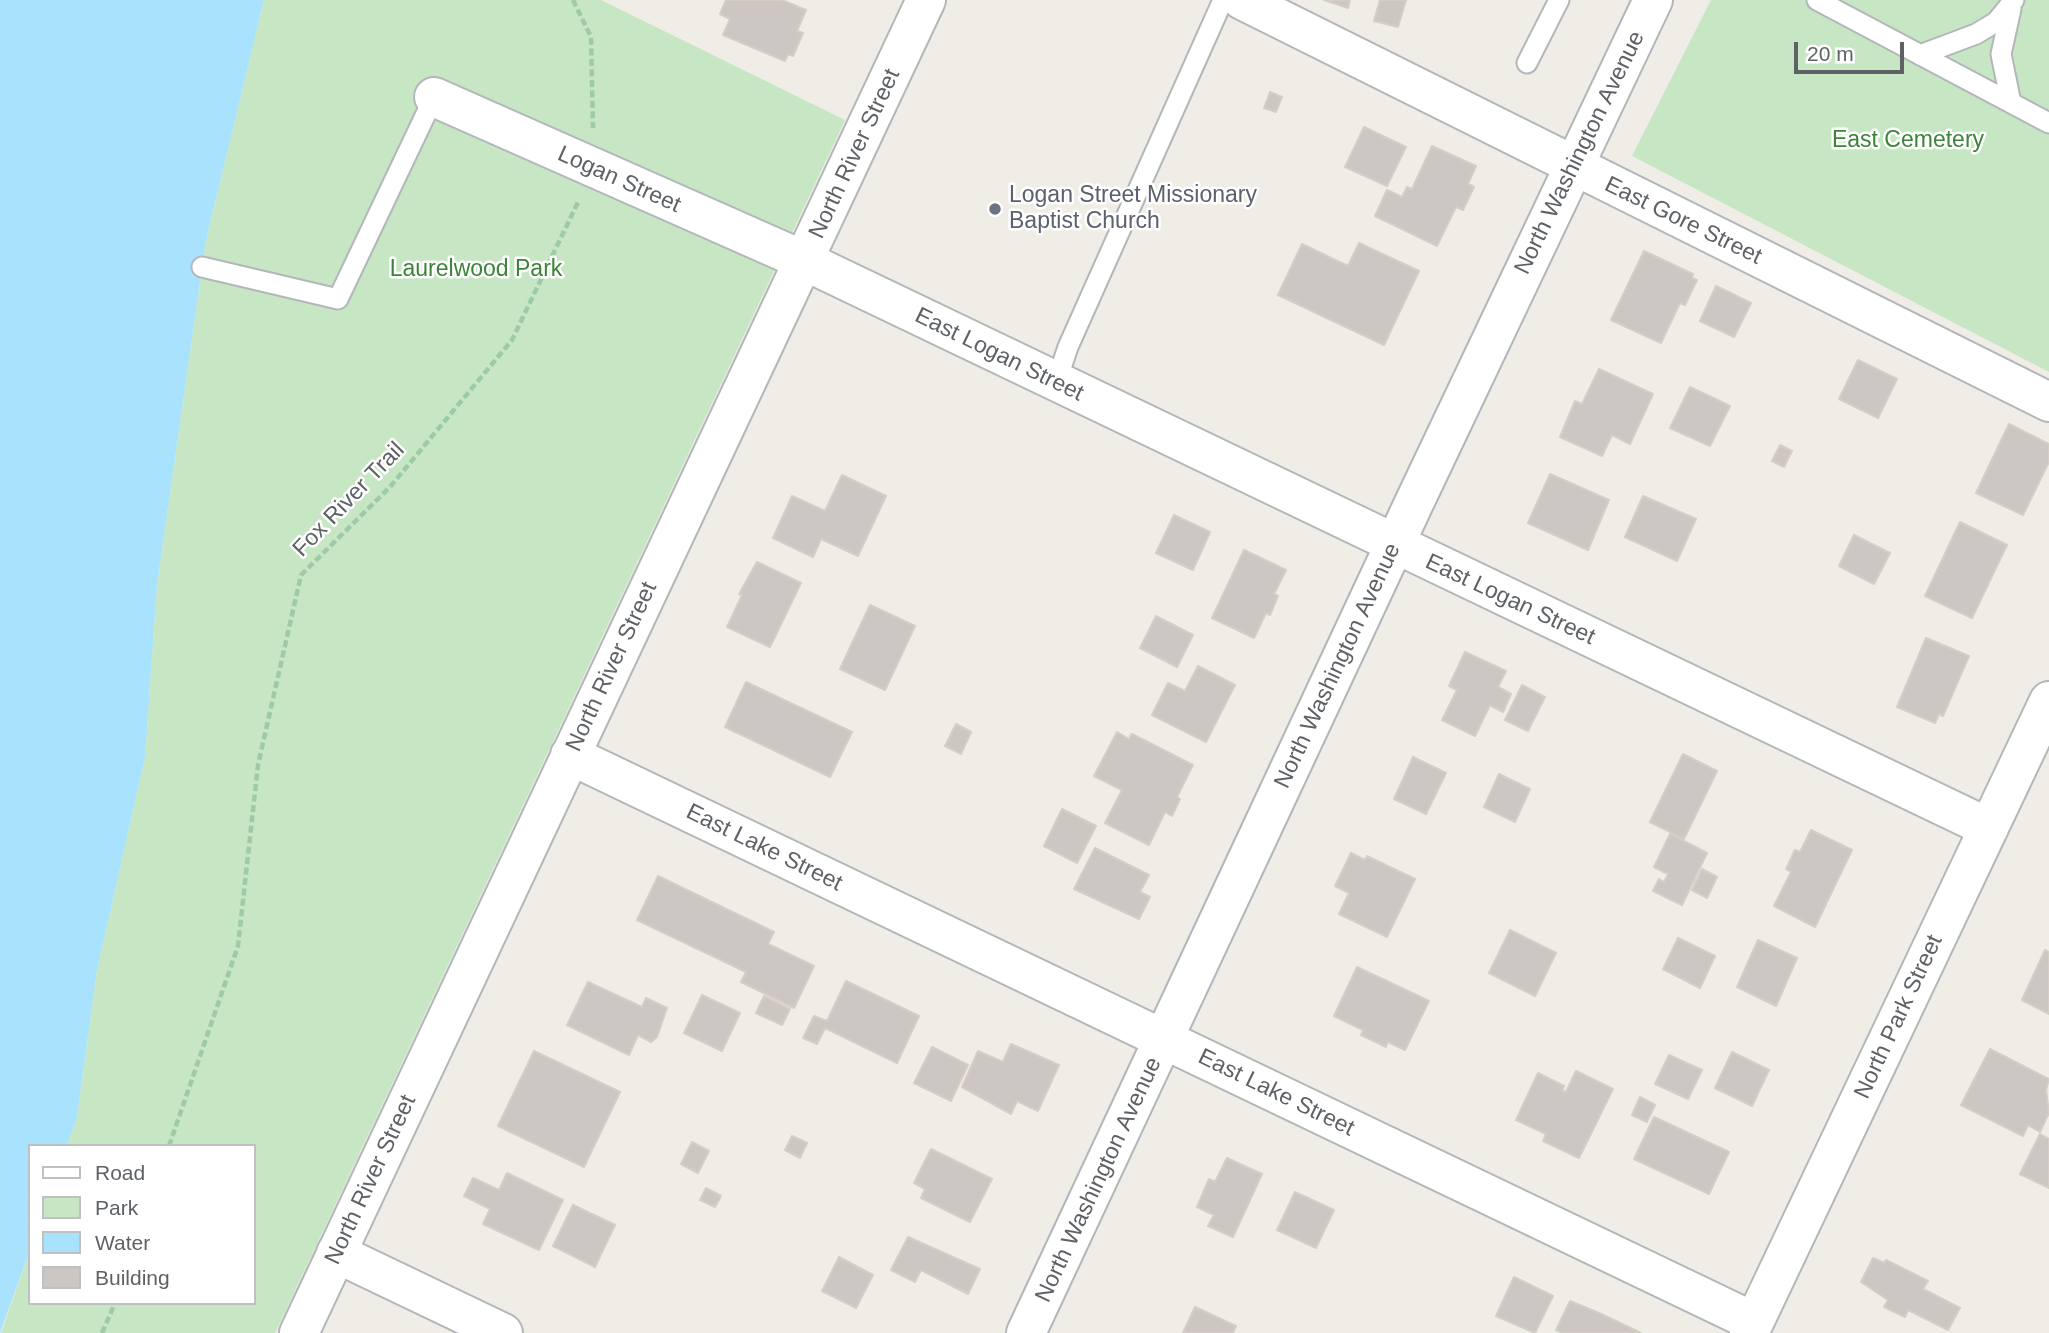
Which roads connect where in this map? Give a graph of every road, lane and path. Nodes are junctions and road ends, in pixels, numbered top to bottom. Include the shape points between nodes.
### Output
1 (573, 0) edge
2 (926, 0) edge
3 (1223, 0) edge
4 (1242, 0) edge
5 (1559, 0) edge
6 (1653, 0) edge
7 (1816, 0) edge
8 (2014, 1) edge
9 (1920, 55) junction
10 (1527, 63) dead end
11 (433, 97) joint
12 (2011, 103) junction
13 (2049, 123) edge
14 (1573, 167) junction
15 (594, 169) junction
16 (805, 261) junction
17 (202, 267) dead end
18 (1056, 383) junction
19 (2049, 402) edge
20 (1394, 545) junction
21 (2049, 701) edge
22 (570, 755) junction
23 (1989, 828) junction
24 (1164, 1040) junction
25 (170, 1144) edge
26 (336, 1253) junction
27 (114, 1305) edge
28 (1752, 1328) edge
29 (102, 1333) edge
30 (299, 1333) edge
31 (503, 1333) edge
32 (1026, 1333) edge

1 - 15 path, Fox River Trail via 590,37
2 - 16 street, North River Street
3 - 18 lane
4 - 14 street, East Gore Street
5 - 10 lane
6 - 14 street, North Washington Avenue
7 - 9 lane
8 - 9 lane via 1996,22 1976,34
8 - 12 lane via 2001,54
9 - 12 lane
11 - 15 street, Logan Street
11 - 17 lane via 338,299
12 - 13 lane
14 - 19 street, East Gore Street
14 - 20 street, North Washington Avenue
15 - 16 street, Logan Street
15 - 25 path, Fox River Trail via 512,340 390,487 301,575 258,765 239,946
16 - 18 street, East Logan Street
16 - 22 street, North River Street
18 - 20 street, East Logan Street
20 - 23 street, East Logan Street
20 - 24 street, North Washington Avenue
21 - 23 street, North Park Street
22 - 24 street, East Lake Street
22 - 26 street, North River Street
23 - 28 street, North Park Street
24 - 28 street, East Lake Street
24 - 32 street, North Washington Avenue
26 - 30 street, North River Street
26 - 31 street
27 - 29 path

